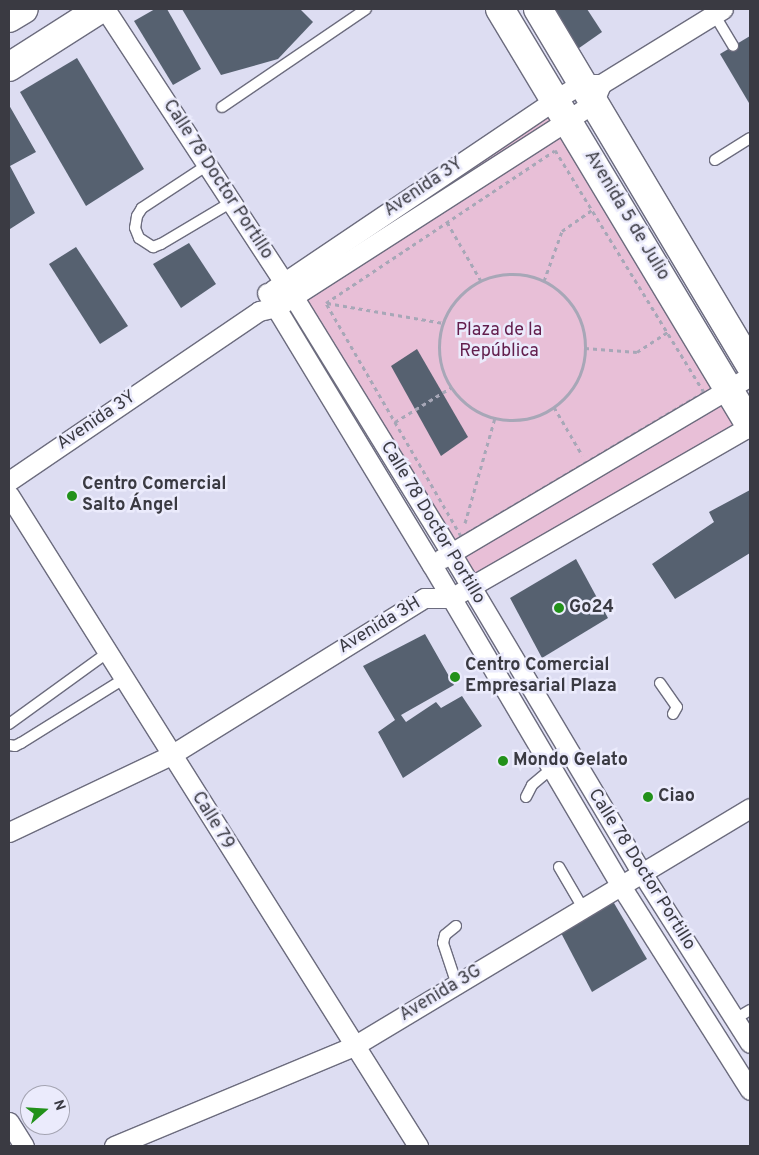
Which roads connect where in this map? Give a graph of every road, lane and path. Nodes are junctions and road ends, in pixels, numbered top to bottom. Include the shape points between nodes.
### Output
1 (24, 9) edge
2 (100, 9) edge
3 (105, 9) edge
4 (366, 9) edge
5 (500, 9) edge
6 (538, 9) edge
7 (718, 12) edge
8 (9, 18) edge
9 (733, 46) dead end
10 (9, 67) edge
11 (592, 90) junction
12 (222, 107) dead end
13 (562, 109) junction
14 (750, 138) edge
15 (715, 160) dead end
16 (206, 166) junction
17 (419, 191) junction
18 (230, 203) junction
19 (430, 208) junction
20 (592, 210) junction
21 (447, 222) junction
22 (481, 280) junction
23 (544, 281) junction
24 (288, 289) junction
25 (326, 303) junction
26 (268, 304) junction
27 (443, 323) junction
28 (668, 332) junction
29 (585, 348) junction
30 (750, 364) edge
31 (740, 382) edge
32 (452, 387) junction
33 (554, 408) junction
34 (495, 418) junction
35 (396, 422) junction
36 (750, 425) edge
37 (586, 462) junction
38 (9, 481) edge
39 (9, 495) edge
40 (461, 536) junction
41 (451, 553) junction
42 (432, 565) junction
43 (471, 586) junction
44 (424, 598) junction
45 (451, 598) junction
46 (108, 653) junction
47 (124, 679) junction
48 (660, 683) dead end
49 (673, 714) dead end
50 (9, 724) edge
51 (9, 745) edge
52 (171, 755) junction
53 (552, 768) junction
54 (526, 797) dead end
55 (750, 808) edge
56 (9, 832) edge
57 (559, 867) dead end
58 (642, 873) junction
59 (621, 886) junction
60 (583, 908) junction
61 (456, 926) dead end
62 (457, 985) junction
63 (743, 1015) edge
64 (750, 1043) edge
65 (354, 1046) junction
66 (750, 1090) edge
67 (9, 1122) edge
68 (24, 1146) edge
69 (114, 1146) edge
70 (418, 1146) edge

1 - 8 main road
2 - 10 main road
3 - 16 street, Calle 78 Doctor Portillo
4 - 12 lane
5 - 13 main road, Avenida 5 de Julio
6 - 11 main road, Avenida 5 de Julio
7 - 9 lane
7 - 11 street, Avenida 3Y
11 - 13 street, Avenida 3Y
11 - 30 main road, Avenida 5 de Julio
13 - 17 street, Avenida 3Y
13 - 19 street, Avenida 3Y
13 - 31 main road, Avenida 5 de Julio
14 - 15 lane
16 - 18 street, Calle 78 Doctor Portillo
16 - 18 lane via 142,208 135,228 139,238 153,246 161,244
17 - 19 street
17 - 24 street, Avenida 3Y
18 - 24 street, Calle 78 Doctor Portillo
19 - 24 street, Avenida 3Y
20 - 21 path via 555,150
20 - 23 path via 562,231
20 - 28 path
21 - 22 path
21 - 25 path
22 - 23 path via 502,274 523,274
22 - 27 path via 465,291
23 - 29 path via 561,292 574,308 582,327
24 - 26 street, Avenida 3Y
24 - 41 street, Calle 78 Doctor Portillo
25 - 27 path
25 - 35 path
26 - 38 street, Avenida 3Y
26 - 42 street, Calle 78 Doctor Portillo
27 - 32 path via 442,367
28 - 29 path via 637,352
28 - 37 path via 704,392
29 - 33 path via 581,371 570,391
31 - 36 main road, Avenida 5 de Julio
31 - 41 street
32 - 34 path via 471,407
32 - 35 path
33 - 34 path via 516,420
33 - 37 path
34 - 40 path
35 - 40 path
36 - 43 street
37 - 40 path
39 - 46 street, Calle 79
41 - 42 street
41 - 43 street, Calle 78 Doctor Portillo
42 - 44 street
42 - 45 street, Calle 78 Doctor Portillo
43 - 45 street
43 - 58 street, Calle 78 Doctor Portillo
44 - 45 street, Avenida 3H
44 - 52 street, Avenida 3H
45 - 53 street, Calle 78 Doctor Portillo
46 - 47 street, Calle 79
46 - 50 lane
47 - 51 lane via 21,743
47 - 52 street, Calle 79
48 - 49 lane via 677,707
52 - 56 street, Avenida 3H
52 - 65 street, Calle 79
53 - 54 lane via 532,785
53 - 59 street, Calle 78 Doctor Portillo
55 - 58 street, Avenida 3G
57 - 60 lane
58 - 59 street, Avenida 3G
58 - 63 street, Calle 78 Doctor Portillo
59 - 60 street, Avenida 3G
59 - 66 street, Calle 78 Doctor Portillo
60 - 62 street, Avenida 3G
61 - 62 lane via 445,935 443,943
62 - 65 street, Avenida 3G
63 - 64 street, Calle 78 Doctor Portillo
65 - 69 street, Avenida 3G
65 - 70 street, Calle 79
67 - 68 street

